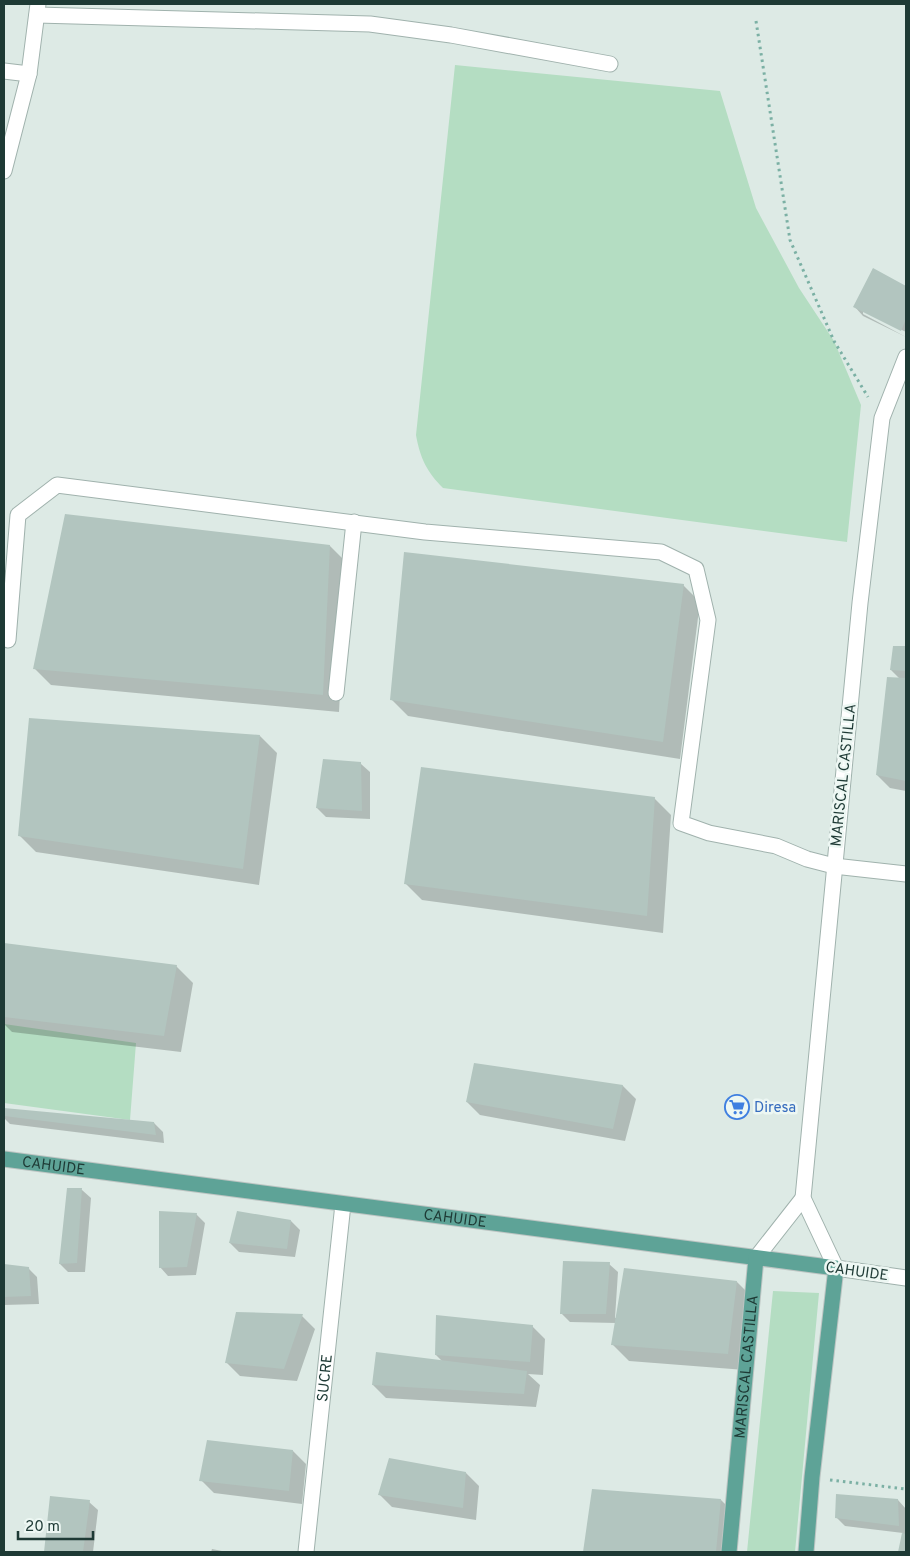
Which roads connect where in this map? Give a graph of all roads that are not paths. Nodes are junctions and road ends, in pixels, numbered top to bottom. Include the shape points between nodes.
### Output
1 (37, 9) edge
2 (610, 64) dead end
3 (4, 71) edge
4 (29, 74) junction
5 (4, 171) edge
6 (906, 357) edge
7 (354, 522) junction
8 (8, 640) dead end
9 (336, 694) dead end
10 (834, 866) junction
11 (906, 874) edge
12 (4, 1159) edge
13 (803, 1198) junction
14 (343, 1204) junction
15 (756, 1258) junction
16 (836, 1268) junction
17 (906, 1278) edge
18 (306, 1552) edge
19 (729, 1552) edge
20 (806, 1552) edge

1 - 2 street via 370,24 495,42
1 - 4 street
3 - 4 street
4 - 5 street
6 - 10 street, MARISCAL CASTILLA via 882,418
7 - 8 street via 57,484 18,515
7 - 9 street
7 - 10 street via 425,532 661,552 696,569 708,620 682,823 709,833 776,846
10 - 11 street
10 - 13 street, MARISCAL CASTILLA
12 - 14 main road, CAHUIDE
13 - 15 street
13 - 16 street
14 - 15 main road, CAHUIDE
14 - 18 street, SUCRE
15 - 16 main road, CAHUIDE
15 - 19 main road, MARISCAL CASTILLA
16 - 17 street, CAHUIDE
16 - 20 main road

